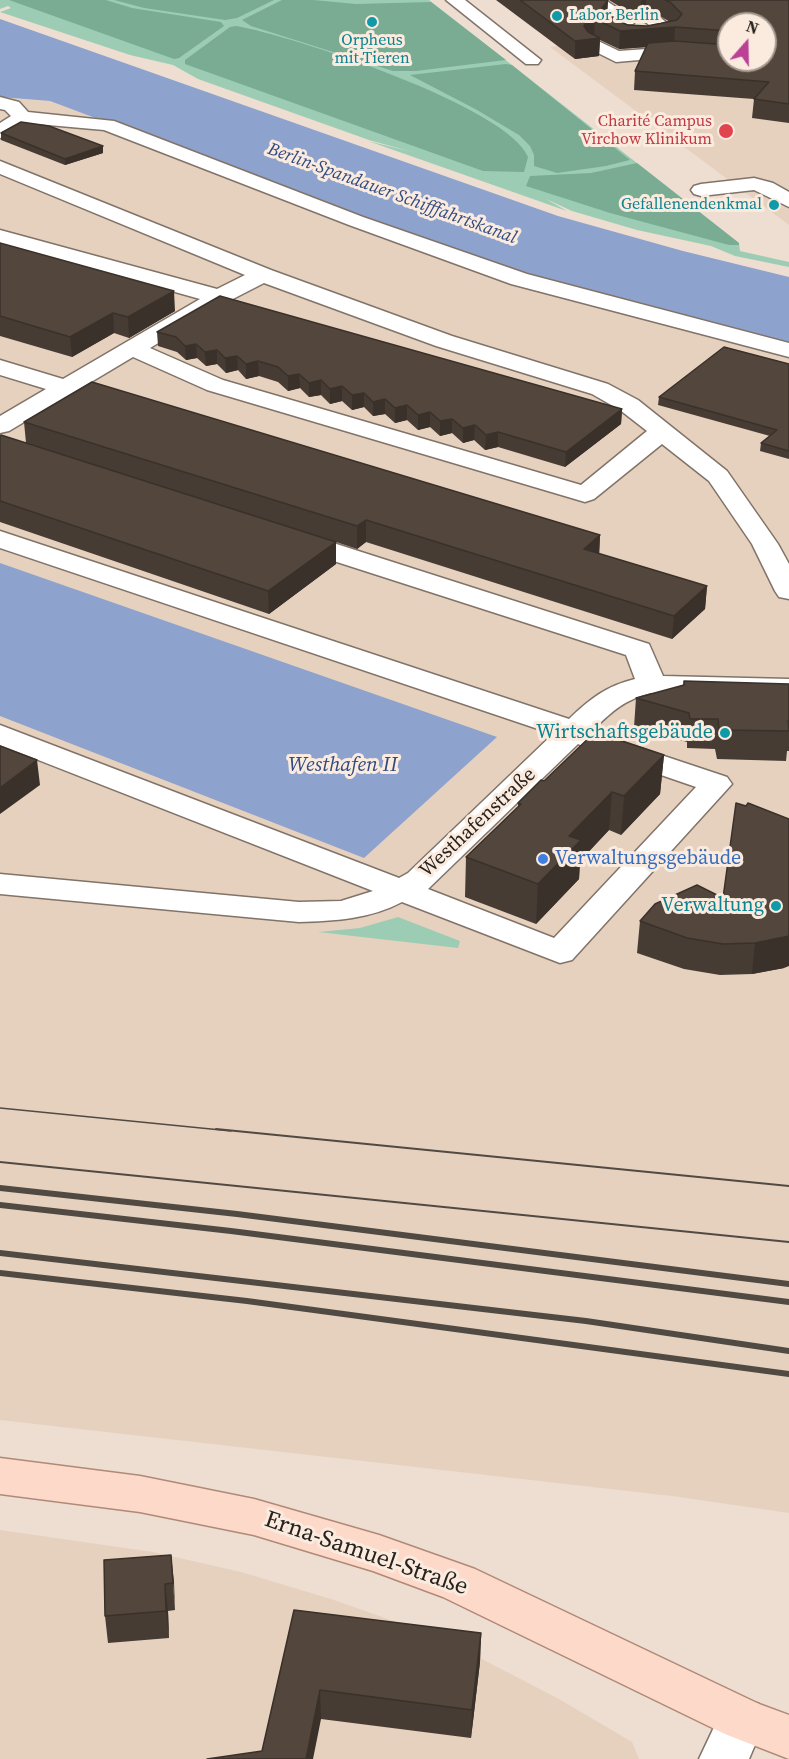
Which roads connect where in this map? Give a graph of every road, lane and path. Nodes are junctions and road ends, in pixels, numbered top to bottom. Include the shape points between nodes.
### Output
1 (454, 0) edge
2 (577, 0) edge
3 (593, 0) edge
4 (622, 0) edge
5 (638, 38) edge
6 (594, 44) edge
7 (717, 57) edge
8 (532, 60) dead end
9 (0, 103) edge
10 (22, 117) junction
11 (0, 132) edge
12 (0, 167) edge
13 (701, 190) dead end
14 (789, 201) edge
15 (0, 236) edge
16 (263, 275) junction
17 (219, 297) junction
18 (131, 348) junction
19 (789, 350) edge
20 (0, 367) edge
21 (65, 387) junction
22 (662, 431) junction
23 (3, 440) edge
24 (275, 533) edge
25 (0, 539) edge
26 (777, 544) edge
27 (789, 591) edge
28 (651, 684) junction
29 (789, 688) edge
30 (574, 731) junction
31 (0, 734) edge
32 (0, 884) edge
33 (400, 891) junction
34 (0, 1476) edge
35 (789, 1737) edge
36 (733, 1739) edge

1 - 8 street
2 - 3 street via 619,22
4 - 5 street via 669,32
6 - 7 street via 616,57 674,52
9 - 10 street via 12,106
10 - 11 street
10 - 19 street via 106,125 519,279
12 - 16 street
13 - 14 street via 754,184
15 - 17 street
16 - 17 street
16 - 22 street via 444,341 600,389 629,405
17 - 18 street
18 - 21 street
18 - 22 street via 215,385 585,494
20 - 21 street
21 - 23 street
22 - 26 street via 718,476
24 - 28 street via 639,650
25 - 30 street
26 - 27 street
28 - 29 street, Westhafenstraße
28 - 30 street, Westhafenstraße via 605,700
30 - 33 street, Westhafenstraße via 420,880
30 - 33 street via 716,784 560,952
31 - 33 street
32 - 33 street, Westhafenstraße via 299,912 341,911 375,903
34 - 36 main road, Erna-Samuel-Straße via 140,1494 254,1517 379,1554 459,1583
35 - 36 main road, Erna-Samuel-Straße

